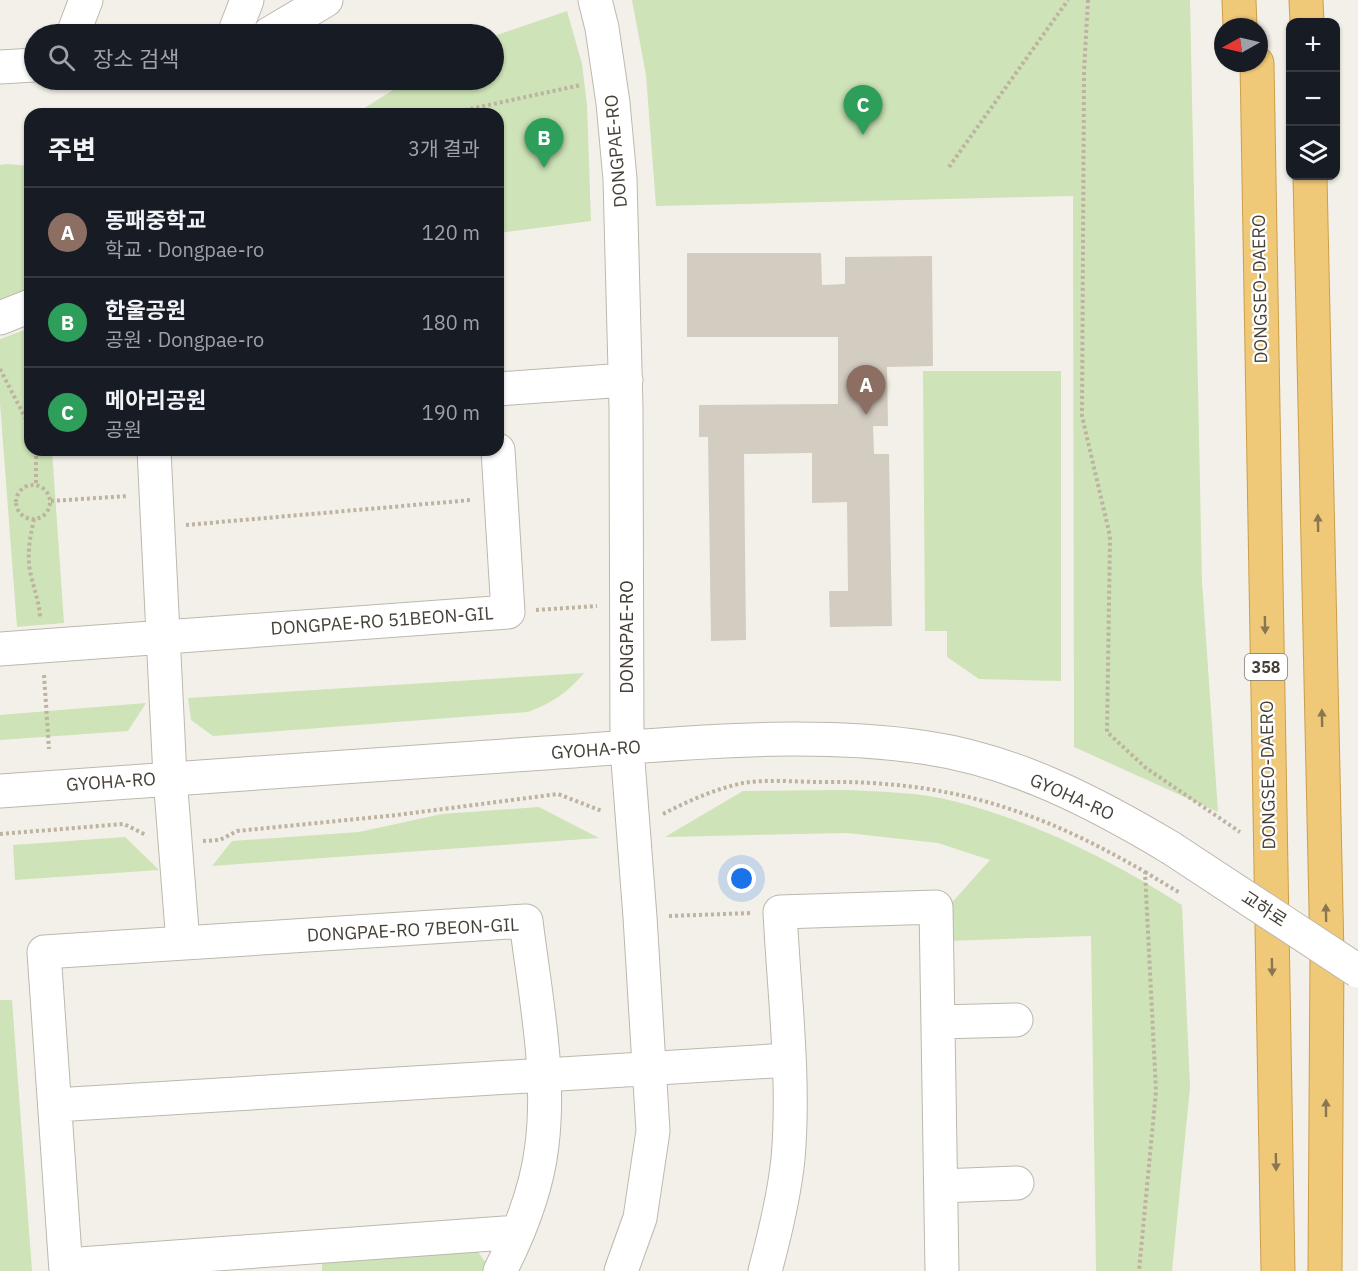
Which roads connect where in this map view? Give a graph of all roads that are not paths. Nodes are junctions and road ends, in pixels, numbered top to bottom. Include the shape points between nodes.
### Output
1 (86, 0) edge
2 (247, 0) edge
3 (326, 0) edge
4 (595, 0) edge
5 (1239, 0) edge
6 (1256, 0) edge
7 (1306, 0) edge
8 (1240, 18) edge
9 (1256, 18) edge
10 (1307, 18) edge
11 (77, 24) edge
12 (238, 24) edge
13 (286, 24) edge
14 (24, 66) edge
15 (0, 67) edge
16 (1242, 72) edge
17 (1257, 72) edge
18 (1310, 180) edge
19 (24, 308) edge
20 (0, 318) edge
21 (626, 380) junction
22 (504, 389) edge
23 (154, 456) edge
24 (498, 456) edge
25 (1265, 592) junction
26 (164, 637) junction
27 (0, 649) edge
28 (627, 748) junction
29 (170, 777) junction
30 (0, 791) edge
31 (1170, 848) joint
32 (183, 943) junction
33 (1358, 971) edge
34 (1016, 1020) dead end
35 (938, 1022) junction
36 (788, 1060) junction
37 (650, 1069) junction
38 (543, 1075) junction
39 (55, 1105) junction
40 (1017, 1183) dead end
41 (941, 1186) junction
42 (518, 1232) junction
43 (66, 1268) edge
44 (500, 1271) edge
45 (621, 1271) edge
46 (765, 1271) edge
47 (942, 1271) edge
48 (1278, 1271) edge
49 (1327, 1271) edge

1 - 11 street
2 - 12 street
3 - 13 street
4 - 21 street, DONGPAE-RO via 613,103 620,179
5 - 8 highway
6 - 9 highway
7 - 10 highway
14 - 15 street
16 - 25 highway
17 - 25 highway, DONGSEO-DAERO / 358
49 -> 18 highway via 1327,944
19 - 20 street
21 - 22 street
21 - 28 street, DONGPAE-RO
23 - 26 street
24 - 26 street, DONGPAE-RO 51BEON-GIL via 508,612
25 -> 48 highway, DONGSEO-DAERO / 358
26 - 27 street, DONGPAE-RO 51BEON-GIL
26 - 29 street
28 - 29 street, GYOHA-RO
28 - 31 street, GYOHA-RO via 865,741 930,748 994,764 1068,791
28 - 37 street, DONGPAE-RO
29 - 30 street, GYOHA-RO
29 - 32 street
31 - 33 street, 교하로, bridge
32 - 38 street, DONGPAE-RO 7BEON-GIL via 526,921
32 - 39 street, DONGPAE-RO 7BEON-GIL via 44,952
34 - 35 street
35 - 36 street via 936,907 780,912
35 - 41 street
36 - 37 street
36 - 46 street via 788,1159 778,1223
37 - 38 street
37 - 45 street, DONGPAE-RO via 653,1131 647,1181 640,1218
38 - 39 street
38 - 42 street, DONGPAE-RO 7BEON-GIL via 542,1146 533,1191
39 - 43 street, DONGPAE-RO 7BEON-GIL
40 - 41 street
41 - 47 street
42 - 43 street, DONGPAE-RO 7BEON-GIL
42 - 44 street, DONGPAE-RO 7BEON-GIL

